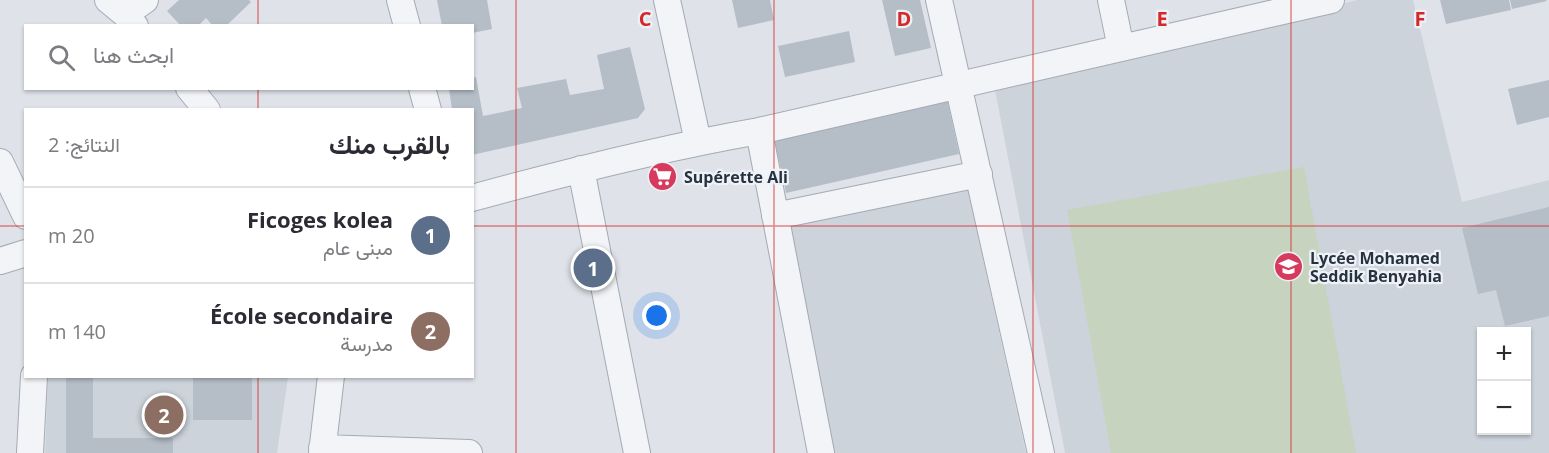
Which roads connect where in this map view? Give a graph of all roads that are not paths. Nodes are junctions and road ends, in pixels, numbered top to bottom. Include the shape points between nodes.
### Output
1 (400, 0) edge
2 (667, 0) edge
3 (939, 0) edge
4 (1111, 0) edge
5 (1331, 0) edge
6 (406, 24) edge
7 (1121, 48) junction
8 (958, 86) junction
9 (191, 90) edge
10 (423, 90) edge
11 (205, 108) edge
12 (427, 108) edge
13 (759, 131) junction
14 (698, 142) junction
15 (0, 162) edge
16 (581, 169) junction
17 (979, 174) junction
18 (474, 197) edge
19 (24, 212) edge
20 (775, 216) junction
21 (24, 254) edge
22 (0, 261) edge
23 (34, 378) edge
24 (332, 378) edge
25 (322, 451) edge
26 (30, 453) edge
27 (469, 453) edge
28 (637, 453) edge
29 (821, 453) edge
30 (1041, 453) edge

1 - 6 street
2 - 14 street
3 - 8 street
4 - 7 street
5 - 7 street
7 - 8 street
8 - 13 street
8 - 17 street
9 - 11 street
10 - 12 street
13 - 14 street
13 - 20 street
14 - 16 street
15 - 19 street
16 - 18 street
16 - 28 street
17 - 20 street
17 - 30 street
20 - 29 street
21 - 22 street
23 - 26 street
24 - 25 street
25 - 27 street

